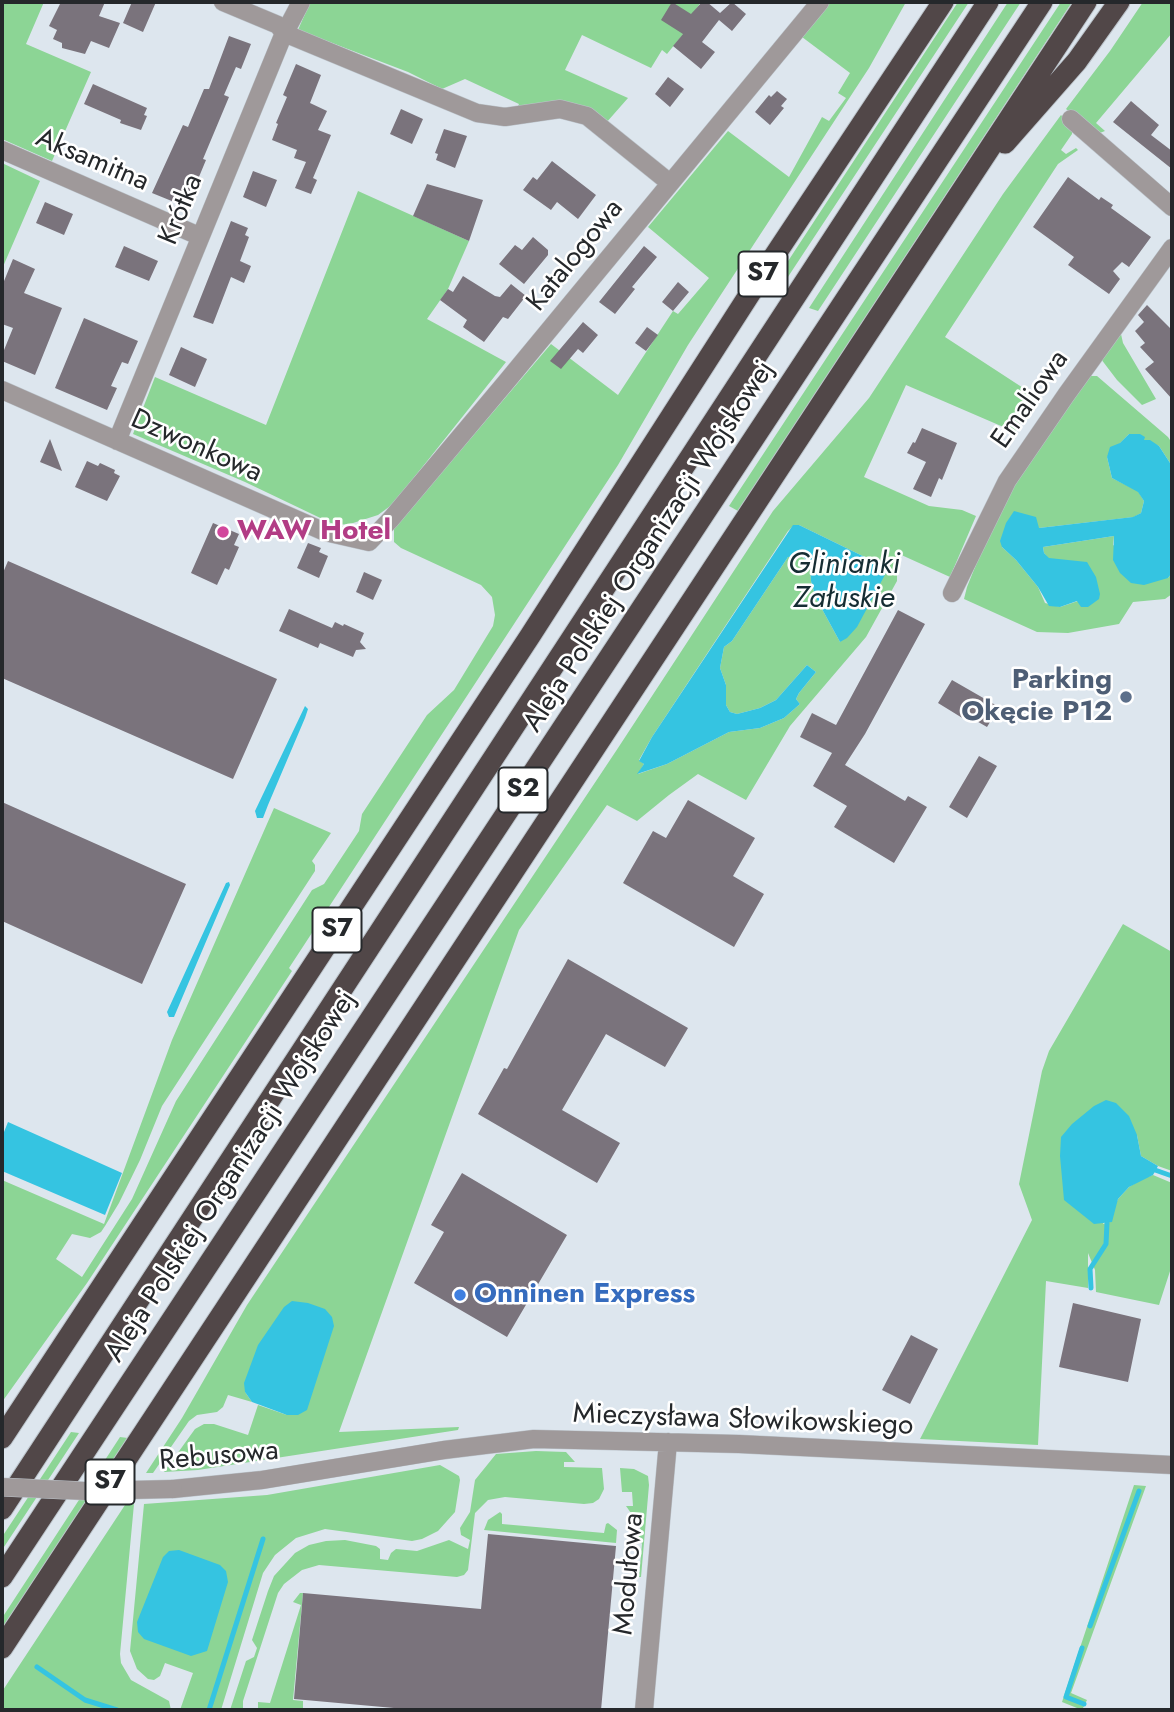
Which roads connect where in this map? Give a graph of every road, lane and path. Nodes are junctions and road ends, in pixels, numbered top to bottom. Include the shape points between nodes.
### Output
1 (223, 2) edge
2 (300, 2) edge
3 (820, 2) edge
4 (929, 2) edge
5 (943, 2) edge
6 (988, 2) edge
7 (1042, 2) edge
8 (1086, 2) edge
9 (1119, 2) edge
10 (284, 33) junction
11 (890, 81) junction
12 (1071, 119) dead end
13 (2, 150) edge
14 (670, 183) junction
15 (952, 203) junction
16 (1172, 207) edge
17 (200, 236) junction
18 (1172, 248) edge
19 (2, 390) edge
20 (117, 441) junction
21 (371, 541) joint
22 (952, 593) dead end
23 (2, 1438) edge
24 (668, 1442) junction
25 (1172, 1465) edge
26 (315, 1473) joint
27 (2, 1487) edge
28 (2, 1509) edge
29 (2, 1577) edge
30 (2, 1647) edge
31 (644, 1710) edge

1 - 10 street via 278,26
2 - 10 street, Krótka
3 - 14 street, Katalogowa
4 - 11 highway
5 - 11 highway, S7
6 - 28 highway, Aleja Polskiej Organizacji Wojskowej / S2
7 - 29 highway, Aleja Polskiej Organizacji Wojskowej / S2
8 - 15 highway, S7
9 - 15 highway via 1077,61
10 - 14 street via 477,113 505,117 560,109 587,116
10 - 17 street, Krótka
11 - 23 highway, S7
12 - 16 street
13 - 17 street, Aksamitna
14 - 21 street, Katalogowa
15 - 30 highway, S7
17 - 20 street, Krótka
18 - 22 street, Emaliowa via 1007,481
19 - 20 street, Dzwonkowa
20 - 21 street, Dzwonkowa via 324,532
24 - 25 street, Mieczysława Słowikowskiego
24 - 26 street, Mieczysława Słowikowskiego via 504,1441
24 - 31 street, Modułowa
26 - 27 street, Rebusowa, bridge via 173,1489

